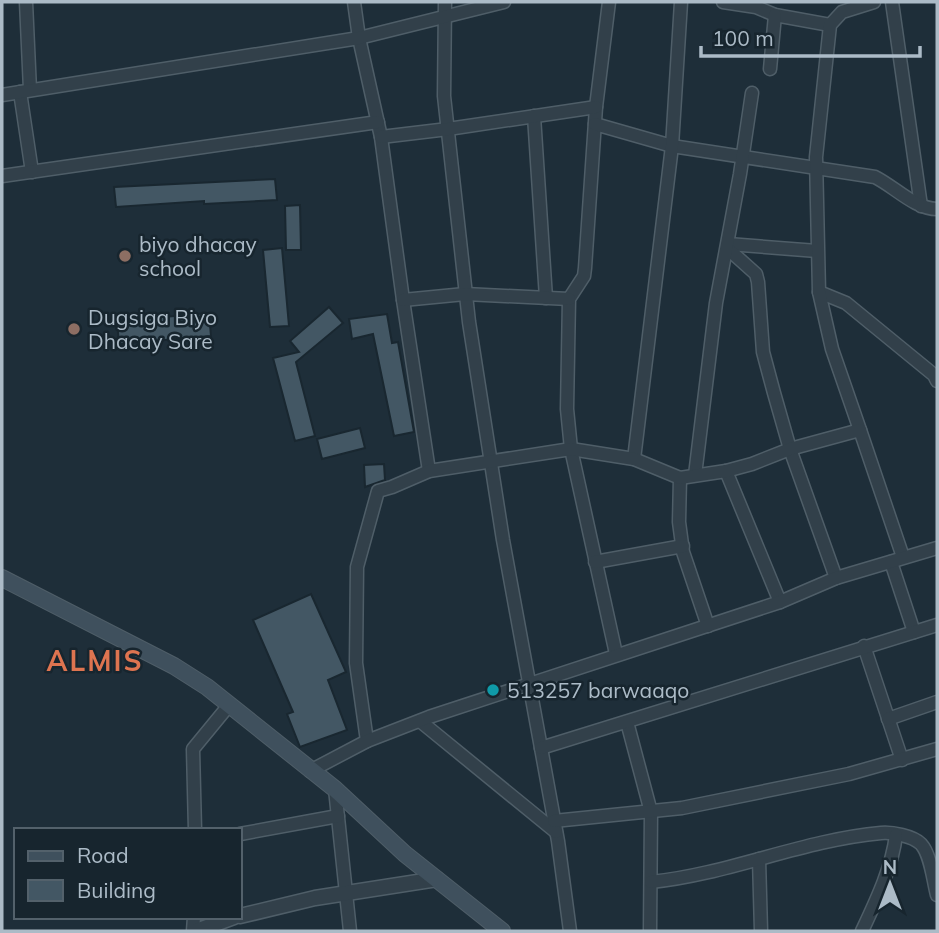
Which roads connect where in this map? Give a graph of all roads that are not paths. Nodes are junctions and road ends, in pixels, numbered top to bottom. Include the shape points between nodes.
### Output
1 (26, 2) edge
2 (354, 2) edge
3 (445, 2) edge
4 (504, 2) edge
5 (609, 2) edge
6 (681, 2) edge
7 (723, 2) edge
8 (874, 2) edge
9 (892, 2) edge
10 (775, 15) junction
11 (445, 17) junction
12 (830, 25) junction
13 (359, 38) junction
14 (770, 69) dead end
15 (25, 91) junction
16 (752, 93) dead end
17 (2, 95) edge
18 (596, 107) junction
19 (534, 116) junction
20 (378, 122) junction
21 (595, 124) junction
22 (448, 130) junction
23 (381, 137) junction
24 (672, 146) junction
25 (743, 158) junction
26 (816, 168) junction
27 (32, 172) junction
28 (2, 176) edge
29 (921, 206) junction
30 (937, 209) edge
31 (727, 246) junction
32 (817, 251) junction
33 (819, 292) junction
34 (465, 294) junction
35 (546, 298) junction
36 (569, 299) junction
37 (403, 300) junction
38 (937, 381) edge
39 (860, 430) junction
40 (571, 449) junction
41 (790, 449) junction
42 (634, 459) junction
43 (490, 461) junction
44 (429, 471) junction
45 (726, 471) junction
46 (695, 475) junction
47 (680, 478) junction
48 (683, 546) junction
49 (937, 548) edge
50 (897, 559) junction
51 (595, 562) junction
52 (2, 578) edge
53 (836, 578) junction
54 (780, 602) junction
55 (937, 625) edge
56 (708, 626) junction
57 (914, 632) junction
58 (864, 646) junction
59 (616, 654) junction
60 (530, 682) junction
61 (937, 702) edge
62 (230, 704) junction
63 (888, 719) junction
64 (420, 720) junction
65 (627, 722) junction
66 (367, 741) junction
67 (541, 748) junction
68 (937, 749) edge
69 (902, 760) junction
70 (310, 771) junction
71 (335, 789) junction
72 (651, 812) junction
73 (338, 816) junction
74 (555, 827) junction
75 (195, 828) edge
76 (242, 834) edge
77 (896, 835) junction
78 (759, 859) junction
79 (437, 879) junction
80 (651, 882) junction
81 (346, 893) junction
82 (937, 895) edge
83 (242, 916) edge
84 (227, 923) edge
85 (194, 931) edge
86 (350, 931) edge
87 (502, 931) edge
88 (570, 931) edge
89 (650, 931) edge
90 (761, 931) edge
91 (862, 931) edge

1 - 15 street
2 - 13 street
3 - 11 street
4 - 11 street
5 - 18 street
6 - 24 street
7 - 10 street
8 - 12 street via 842,12
9 - 29 street
10 - 12 street
10 - 14 street
11 - 13 street
11 - 22 street
12 - 26 street
13 - 15 street
13 - 20 street
15 - 17 street
15 - 27 street
16 - 25 street
18 - 19 street
18 - 21 street
19 - 22 street
19 - 35 street
20 - 23 street
20 - 27 street
21 - 24 street
21 - 36 street via 585,268
22 - 23 street
22 - 34 street
23 - 37 street
24 - 25 street
24 - 42 street
25 - 26 street
25 - 31 street
26 - 29 street via 875,177
26 - 32 street
27 - 28 street
29 - 30 street
31 - 32 street
31 - 41 street via 756,274 763,352
31 - 46 street
32 - 33 street
33 - 38 street via 846,303
33 - 39 street via 832,349
34 - 35 street
34 - 37 street
34 - 43 street
35 - 36 street
36 - 40 street
37 - 44 street
39 - 41 street
39 - 50 street
40 - 42 street
40 - 43 street
40 - 51 street
41 - 45 street
41 - 53 street
42 - 47 street
43 - 44 street
43 - 60 street
44 - 66 street via 378,491 357,567 356,663
45 - 46 street
45 - 54 street
46 - 47 street
47 - 48 street
48 - 51 street
48 - 56 street
49 - 50 street
50 - 53 street
50 - 57 street
51 - 59 street
52 - 62 main road via 174,666
53 - 54 street
54 - 56 street
55 - 57 street
56 - 59 street
57 - 58 street
58 - 63 street
58 - 65 street
59 - 60 street
60 - 64 street
60 - 67 street
61 - 63 street
62 - 70 main road
62 - 75 street via 193,749
63 - 69 street
64 - 66 street
64 - 74 street
65 - 67 street
65 - 72 street
66 - 70 street
67 - 74 street
68 - 69 street
69 - 72 street
70 - 71 main road
71 - 73 street
71 - 79 main road
72 - 74 street
72 - 80 street
73 - 76 street
73 - 81 street
74 - 88 street
77 - 78 street via 883,832
77 - 82 street via 923,847
77 - 91 street via 878,897
78 - 80 street
78 - 90 street
79 - 81 street
79 - 87 main road
80 - 89 street
81 - 83 street
81 - 86 street
84 - 85 street

